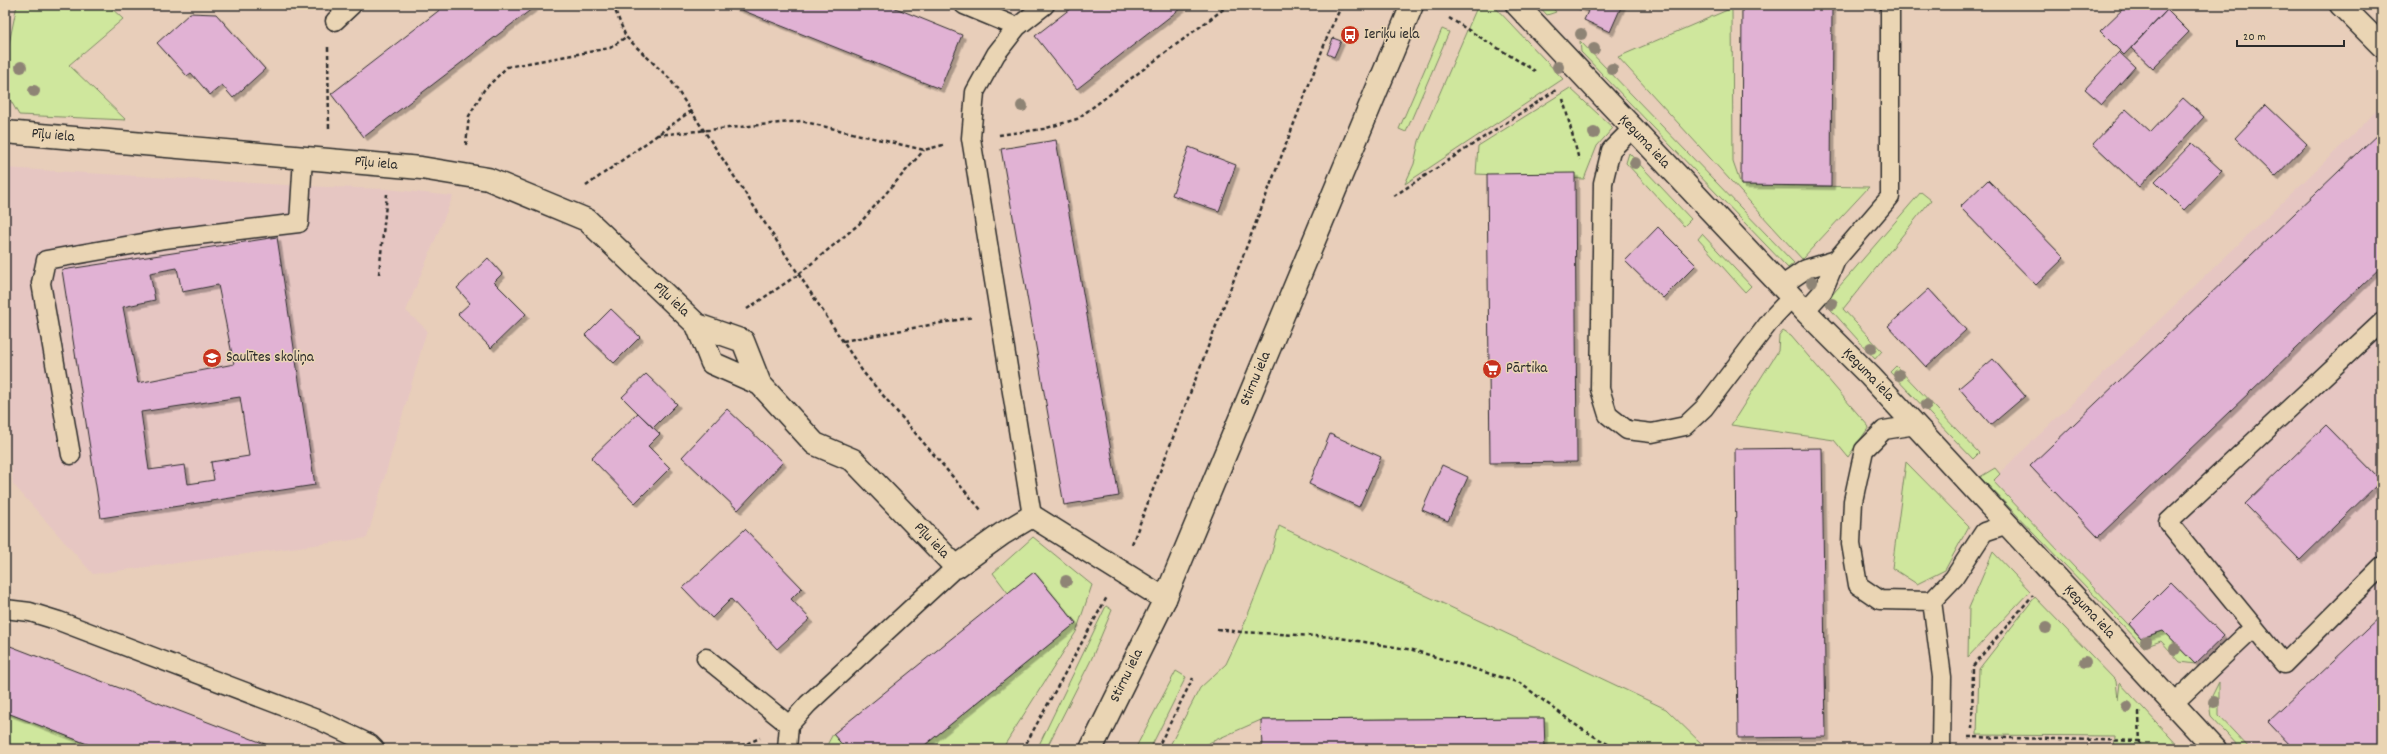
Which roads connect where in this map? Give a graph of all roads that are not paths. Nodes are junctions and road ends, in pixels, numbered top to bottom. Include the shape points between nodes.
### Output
1 (352, 5) edge
2 (964, 5) edge
3 (1045, 5) edge
4 (1412, 5) edge
5 (1517, 5) edge
6 (1890, 5) edge
7 (2342, 5) edge
8 (335, 22) road end
9 (1017, 27) junction
10 (2382, 46) edge
11 (1632, 129) junction
12 (5, 132) edge
13 (303, 158) junction
14 (1836, 260) junction
15 (1793, 298) junction
16 (2382, 322) edge
17 (706, 328) junction
18 (760, 384) junction
19 (1916, 425) junction
20 (71, 455) dead end
21 (1032, 516) junction
22 (2008, 524) junction
23 (2382, 566) edge
24 (956, 567) junction
25 (1165, 599) junction
26 (1932, 601) junction
27 (5, 609) edge
28 (2254, 628) junction
29 (706, 658) dead end
30 (2174, 704) junction
31 (789, 725) junction
32 (1941, 743) edge
33 (375, 749) edge
34 (787, 749) edge
35 (1091, 749) edge
36 (2215, 749) edge

1 - 8 lane
2 - 9 lane
3 - 9 lane
4 - 25 street, Stirnu iela
5 - 11 street, Ķeguma iela
6 - 14 lane via 1890,198
7 - 10 street
9 - 21 lane via 996,54 975,92 971,138
11 - 15 street, Ķeguma iela
11 - 15 lane via 1611,150 1603,183 1600,389 1608,415 1627,430 1652,433 1685,426 1704,408 1774,316
12 - 13 street, Pīļu iela
13 - 17 street, Pīļu iela via 464,174 488,179 587,220
13 - 20 lane via 299,223 165,239 46,260 41,283
14 - 15 lane via 1806,269
14 - 15 lane via 1823,291
15 - 19 street, Ķeguma iela
16 - 28 lane via 2168,522
17 - 18 street, Pīļu iela via 743,341
17 - 18 street, Pīļu iela via 712,363
18 - 24 street, Pīļu iela via 815,444 853,460
19 - 22 street, Ķeguma iela
19 - 26 lane via 1884,430 1864,450 1853,501 1851,544 1858,585 1880,600
21 - 24 street, Pīļu iela
21 - 25 street
22 - 26 lane via 1984,532 1954,578
22 - 30 street, Ķeguma iela
23 - 28 lane via 2284,664
24 - 31 lane via 808,704
25 - 35 street, Stirnu iela
26 - 32 lane via 1942,677
27 - 33 lane via 30,612 59,620 319,720 370,744
28 - 30 lane
29 - 31 lane
30 - 36 street, Ķeguma iela
31 - 34 lane

